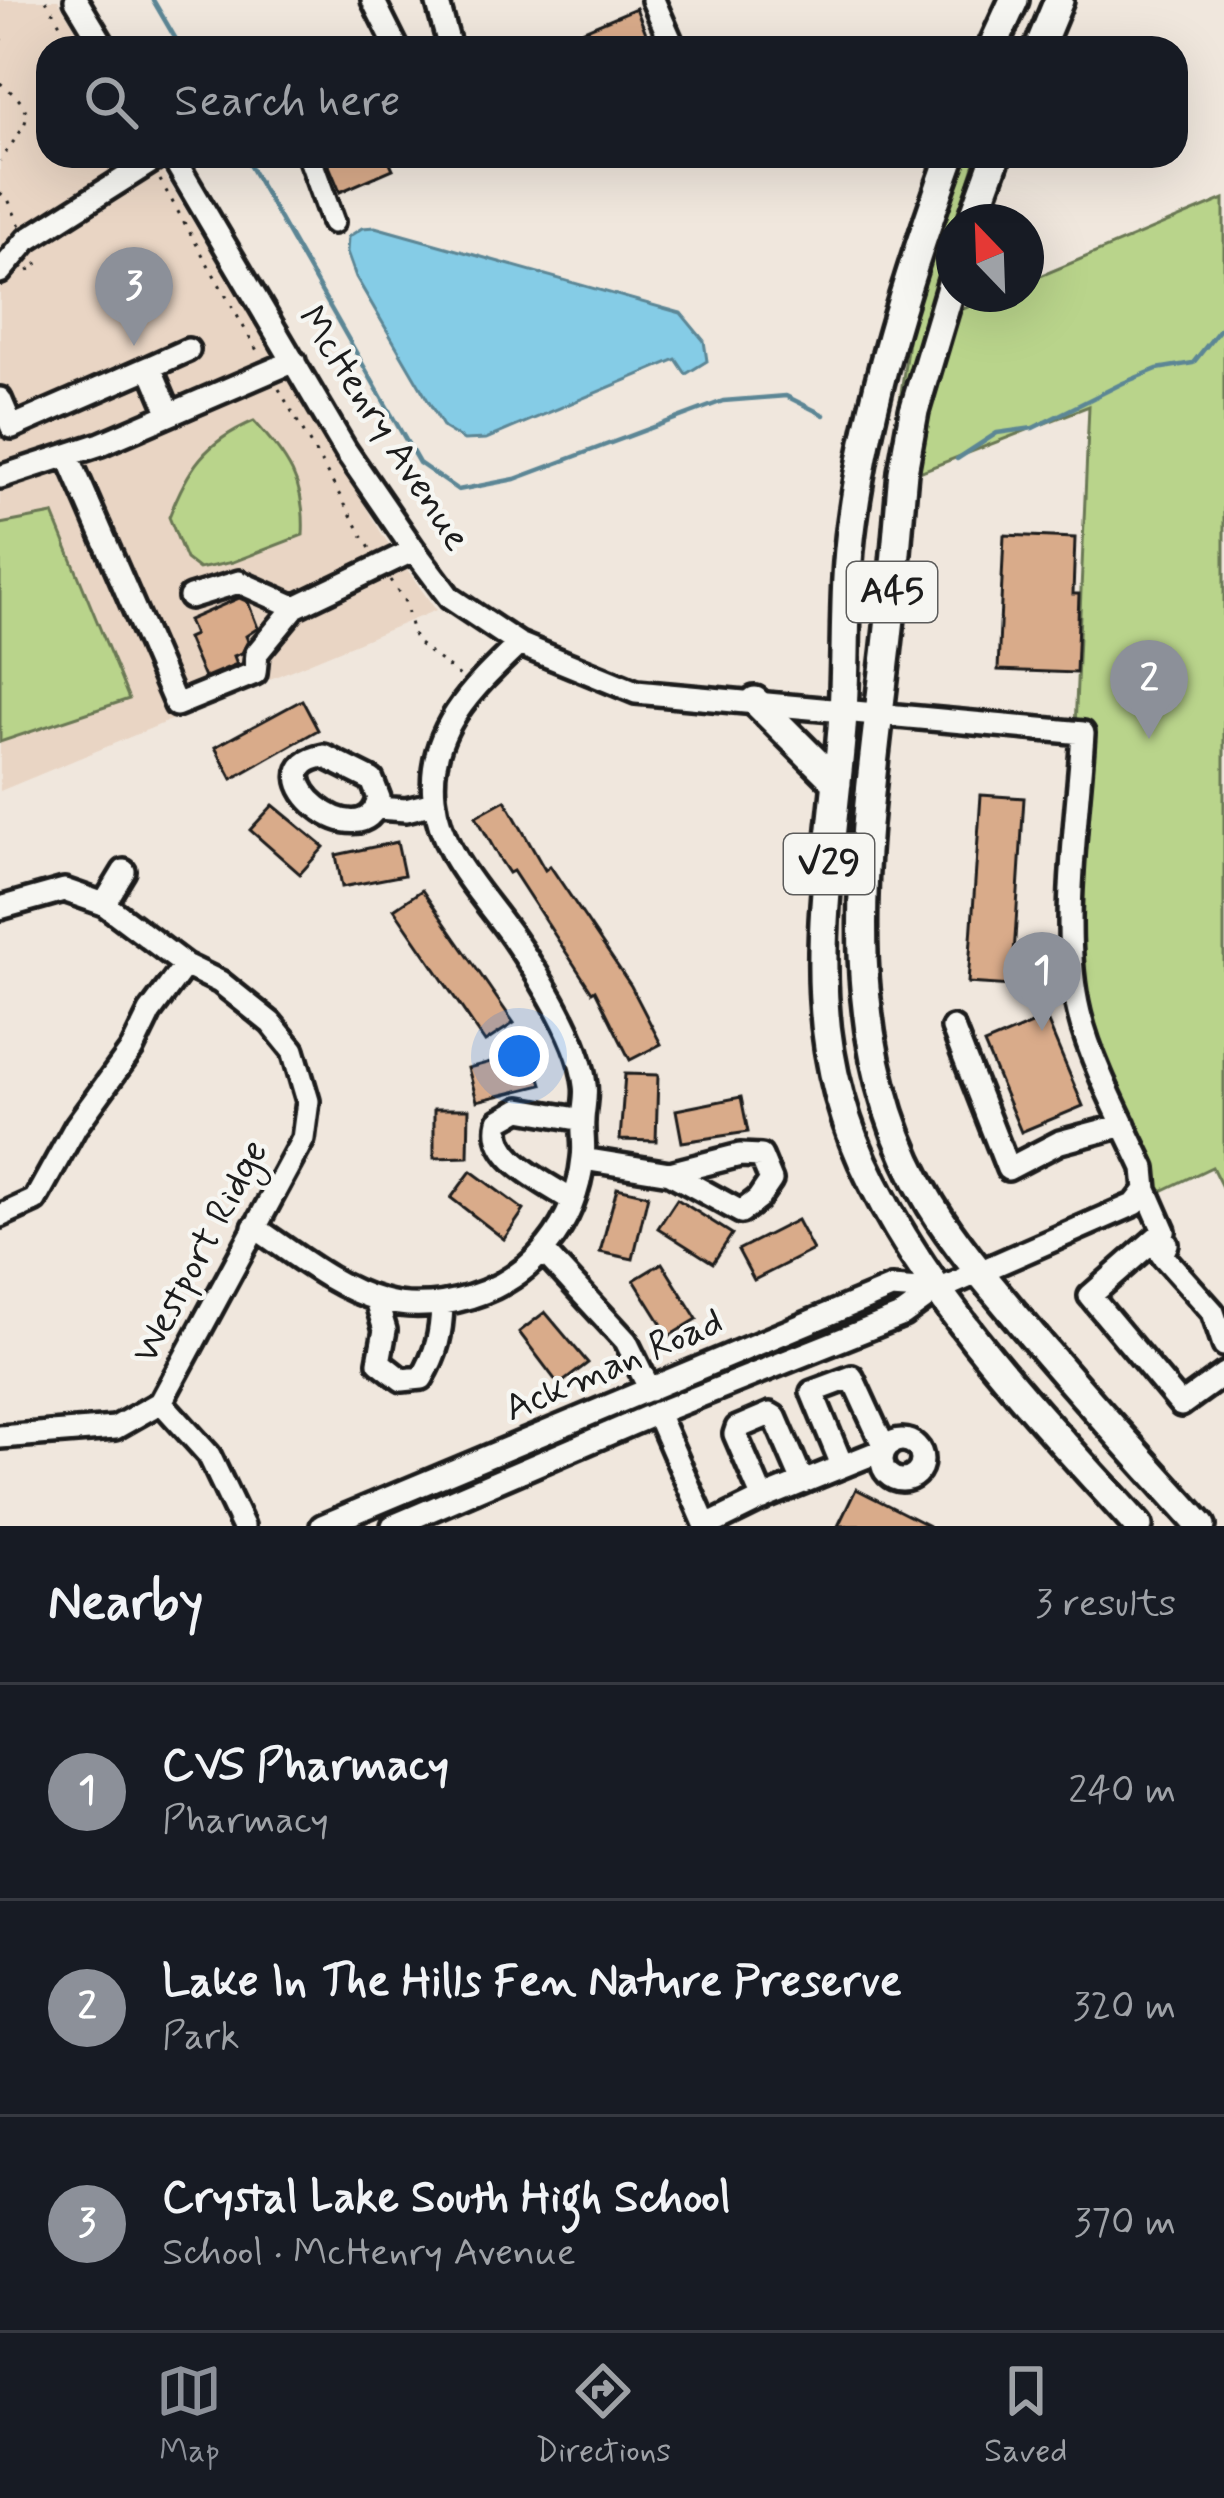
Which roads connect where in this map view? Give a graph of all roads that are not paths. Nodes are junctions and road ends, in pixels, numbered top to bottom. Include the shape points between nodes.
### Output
1 (76, 0) edge
2 (373, 0) edge
3 (437, 0) edge
4 (653, 0) edge
5 (1014, 0) edge
6 (1059, 0) edge
7 (98, 36) edge
8 (391, 36) edge
9 (447, 36) edge
10 (669, 36) edge
11 (998, 36) edge
12 (1044, 36) edge
13 (155, 168) edge
14 (179, 168) edge
15 (313, 168) edge
16 (946, 168) edge
17 (992, 168) edge
18 (979, 204) edge
19 (333, 222) dead end
20 (0, 272) edge
21 (944, 312) edge
22 (188, 350) dead end
23 (294, 361) junction
24 (150, 367) junction
25 (0, 399) edge
26 (170, 414) junction
27 (12, 427) junction
28 (68, 456) junction
29 (28, 466) junction
30 (0, 477) edge
31 (414, 550) junction
32 (190, 597) dead end
33 (295, 607) junction
34 (519, 644) junction
35 (755, 701) junction
36 (844, 709) junction
37 (879, 712) junction
38 (837, 783) junction
39 (434, 803) junction
40 (377, 808) dead end
41 (124, 871) dead end
42 (104, 904) junction
43 (0, 908) edge
44 (185, 965) junction
45 (953, 1028) dead end
46 (583, 1120) junction
47 (1124, 1125) junction
48 (583, 1159) junction
49 (670, 1173) dead end
50 (1146, 1190) junction
51 (571, 1200) junction
52 (0, 1216) edge
53 (254, 1227) junction
54 (1166, 1237) junction
55 (544, 1252) junction
56 (980, 1273) junction
57 (936, 1291) junction
58 (376, 1300) junction
59 (442, 1306) junction
60 (1224, 1309) edge
61 (1224, 1345) edge
62 (1224, 1374) edge
63 (1224, 1387) edge
64 (650, 1390) junction
65 (161, 1402) junction
66 (1180, 1405) junction
67 (657, 1413) junction
68 (0, 1437) edge
69 (842, 1465) junction
70 (803, 1482) junction
71 (763, 1499) junction
72 (243, 1526) edge
73 (322, 1526) edge
74 (393, 1526) edge
75 (707, 1526) edge
76 (1138, 1526) edge
77 (1201, 1526) edge

1 - 7 street
2 - 8 street
3 - 9 street
4 - 10 street
5 - 11 main road
6 - 12 main road
13 - 20 street via 27,240
14 - 23 street, McHenry Avenue
15 - 19 street
16 - 36 main road, A45 via 893,326 864,453 851,525
17 - 18 main road
21 - 37 main road, A45 via 903,472
22 - 24 street
23 - 26 street
23 - 31 street, McHenry Avenue
24 - 26 street
24 - 27 street
25 - 27 street
26 - 28 street
27 - 29 street
28 - 29 street
28 - 33 street via 176,704 254,673 257,653
29 - 30 street
31 - 33 street
31 - 34 street, McHenry Avenue via 450,598
32 - 33 street via 239,582
34 - 35 street, McHenry Avenue via 636,692
34 - 39 street via 442,735
35 - 36 street, McHenry Avenue
35 - 38 main road
36 - 37 street, McHenry Avenue
36 - 38 main road, V29
37 - 47 street, McHenry Avenue via 1083,734 1072,978 1079,1017
37 - 56 main road, V29 via 861,916 866,1013 881,1086 916,1178
38 - 57 main road, V29 via 820,960 823,1018 838,1091 872,1183
39 - 40 street
39 - 46 street via 474,891 512,936 562,1021 585,1084
41 - 42 street
42 - 43 street, Westport Ridge via 64,890
42 - 44 street, Westport Ridge
44 - 52 street via 35,1200
44 - 53 street, Westport Ridge via 272,1023 293,1050 308,1101 303,1138
45 - 47 street via 1008,1169 1060,1142
46 - 48 street
46 - 51 street via 520,1109 499,1121 496,1133 502,1152
47 - 50 street
48 - 49 street
48 - 51 street
50 - 54 street
50 - 56 street, Ackman Road via 1135,1204
51 - 55 street
53 - 58 street
53 - 65 street, Westport Ridge
54 - 60 street
54 - 61 street via 1162,1255 1214,1312
54 - 66 street via 1090,1296
55 - 59 street via 507,1284
55 - 64 street via 626,1341
56 - 57 street, Ackman Road
56 - 77 main road, V29
57 - 64 street, Ackman Road via 891,1288
57 - 67 street, Ackman Road via 903,1315
57 - 76 main road, V29
58 - 59 street
58 - 59 street via 385,1330 379,1362 402,1380 422,1378 434,1357
62 - 66 street
63 - 66 street
64 - 73 street, Ackman Road
65 - 68 street via 115,1428
65 - 72 street, Westport Ridge via 209,1455
67 - 74 street, Ackman Road
67 - 75 street
69 - 69 street via 885,1449 852,1377 812,1392
69 - 70 street
70 - 71 street
70 - 71 street via 776,1417 737,1428
71 - 75 street

